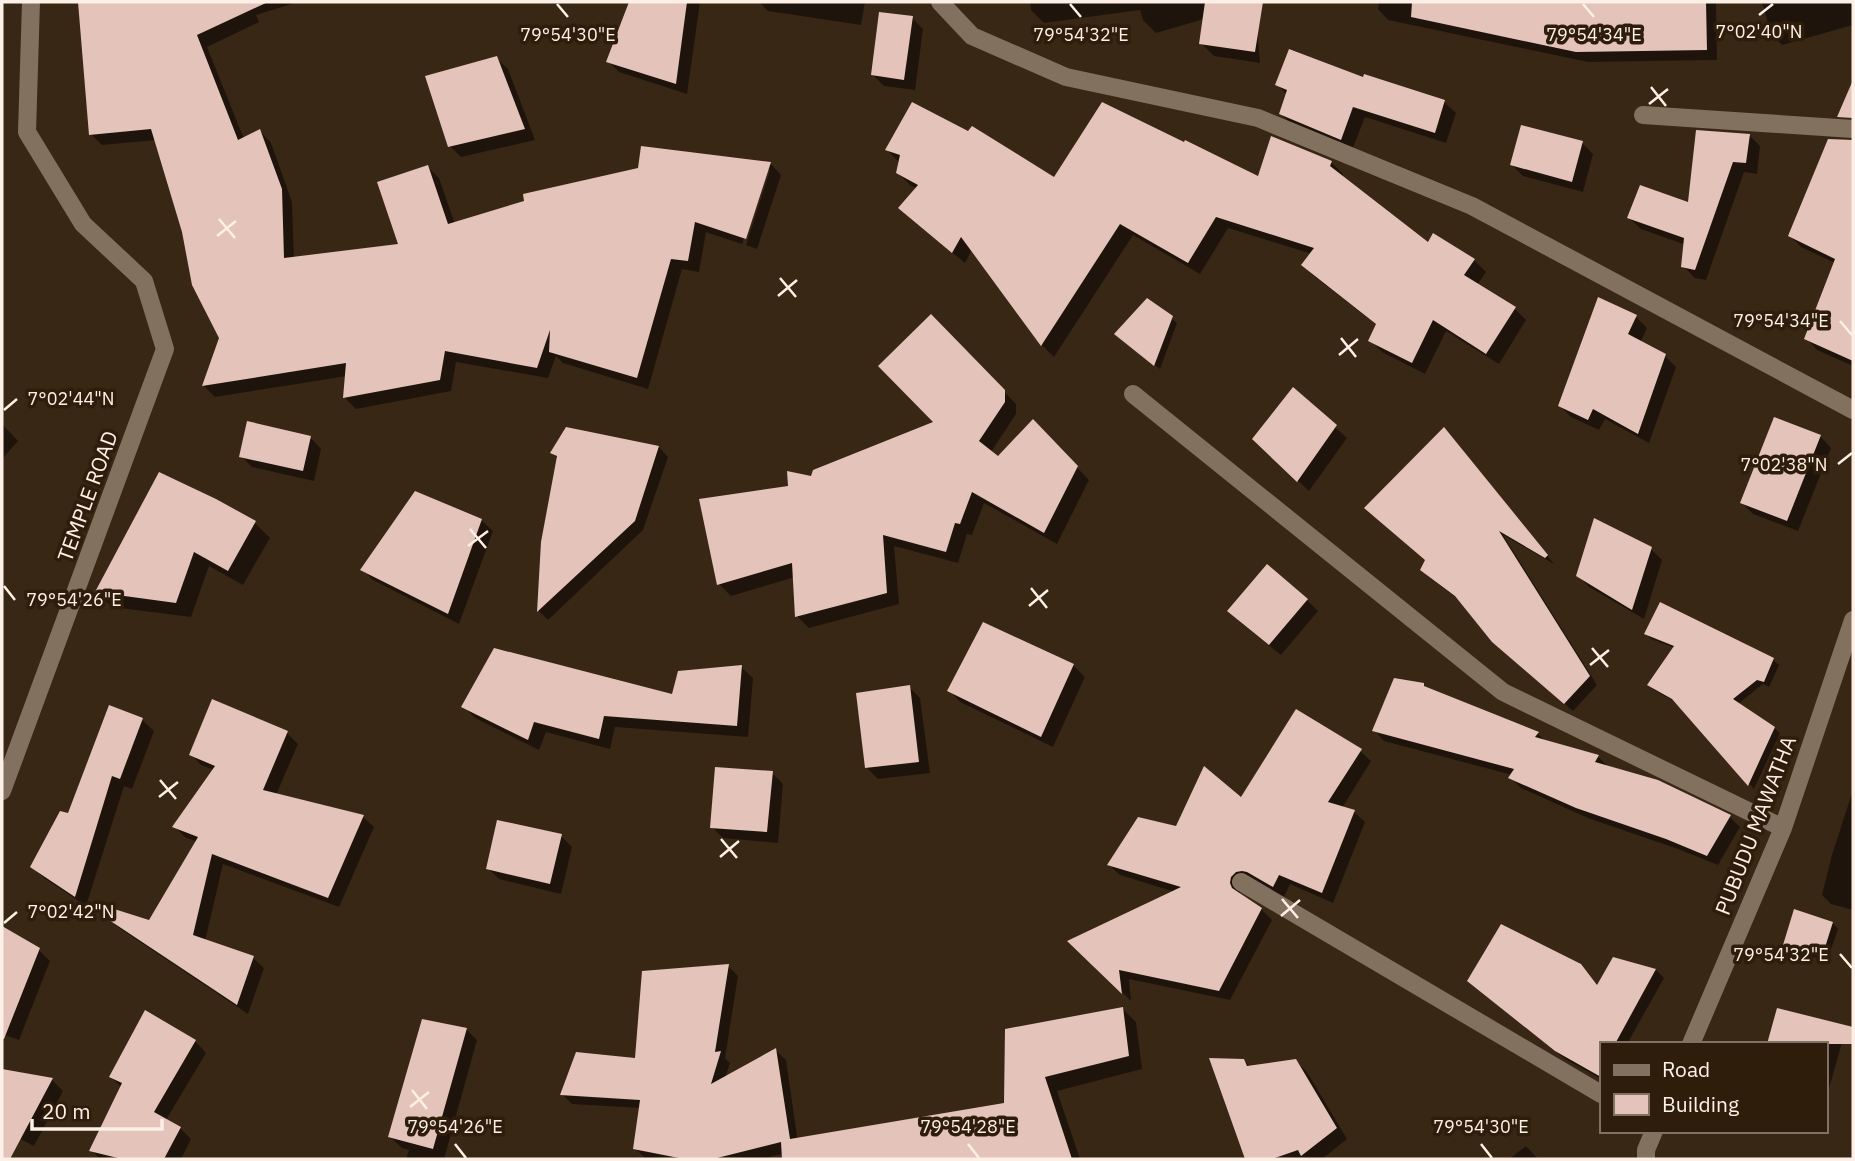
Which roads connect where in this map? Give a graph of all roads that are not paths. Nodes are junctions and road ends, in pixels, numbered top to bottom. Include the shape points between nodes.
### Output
1 (31, 2) edge
2 (940, 2) edge
3 (1643, 114) dead end
4 (1853, 129) edge
5 (1133, 394) dead end
6 (1853, 410) edge
7 (1853, 620) edge
8 (2, 791) edge
9 (1783, 828) junction
10 (1241, 881) dead end
11 (1692, 1042) edge
12 (1600, 1093) edge
13 (1653, 1133) edge
14 (1646, 1159) edge

1 - 8 street, TEMPLE ROAD via 27,132 83,224 144,281 165,349
2 - 6 street via 972,36 1066,77 1258,118 1472,206
3 - 4 street
5 - 9 street via 1503,692
7 - 9 street, PUBUDU MAWATHA
9 - 11 street, PUBUDU MAWATHA
10 - 12 street
13 - 14 street

